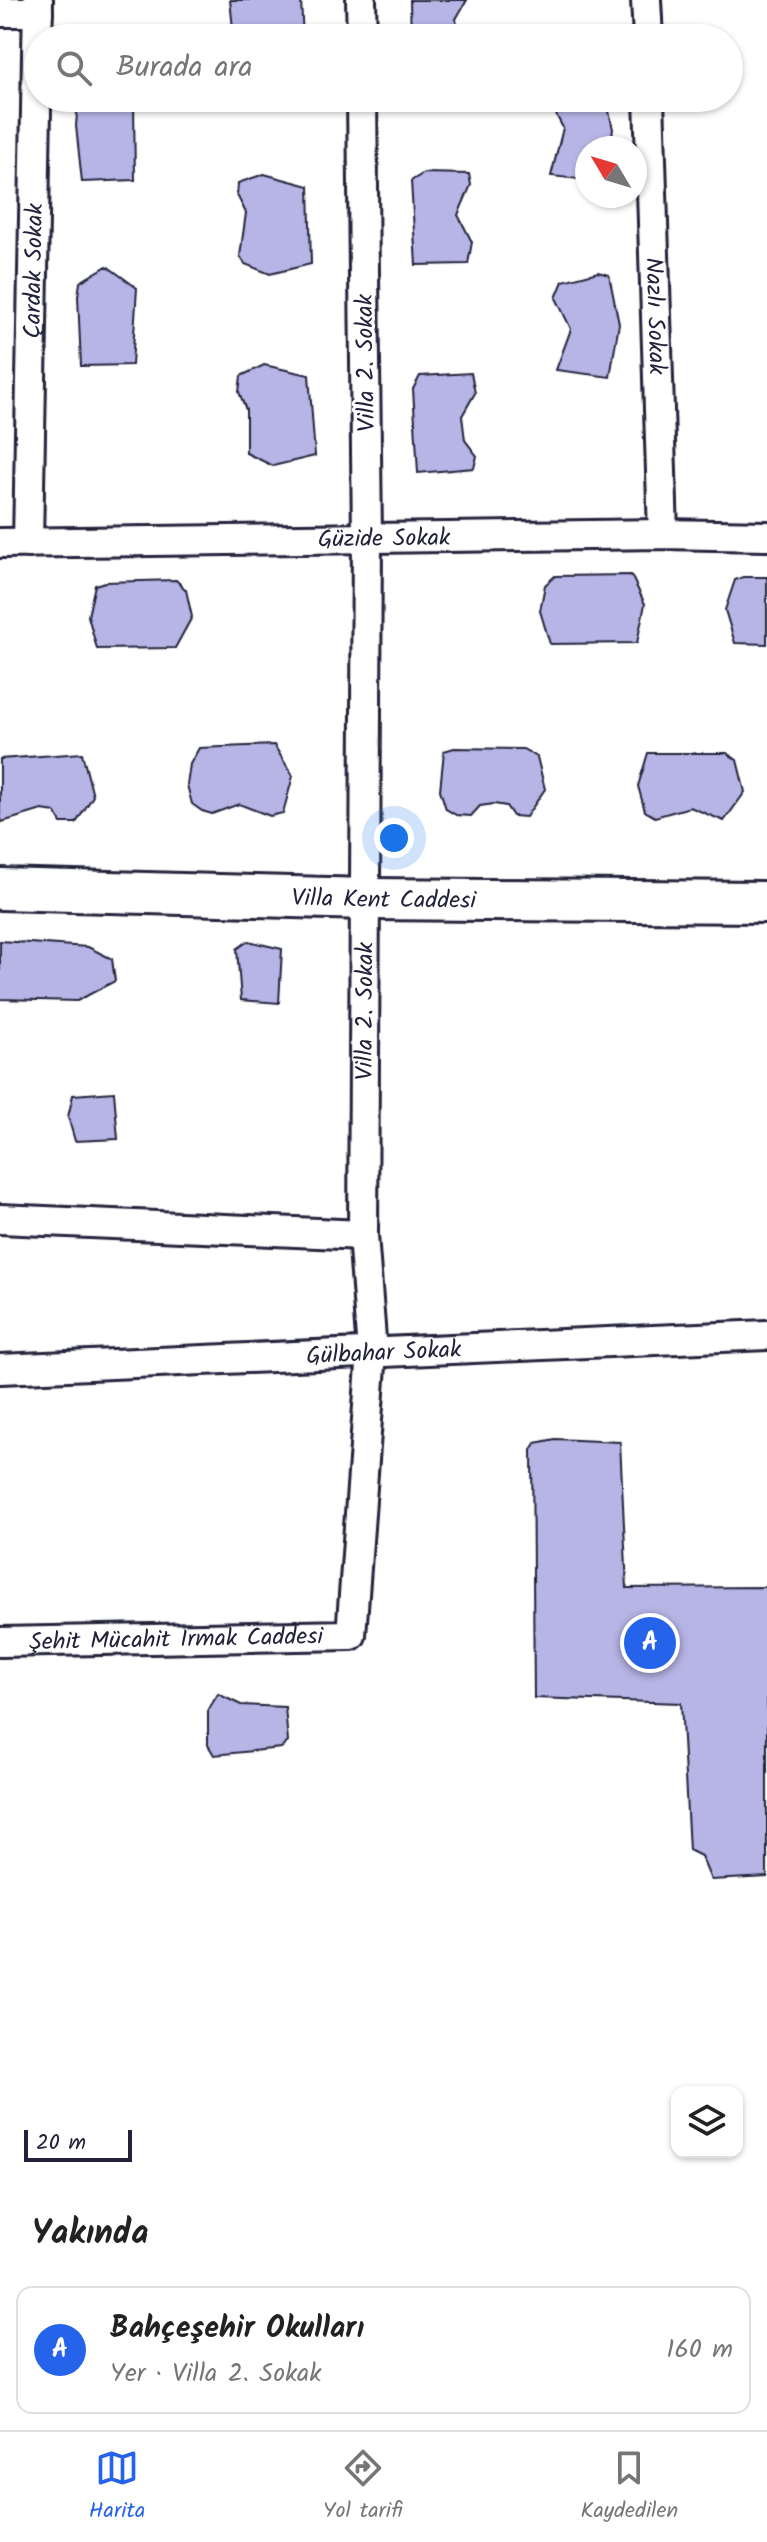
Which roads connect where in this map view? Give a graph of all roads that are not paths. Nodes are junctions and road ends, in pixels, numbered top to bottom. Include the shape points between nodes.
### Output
1 (361, 0) edge
2 (646, 0) edge
3 (38, 6) edge
4 (0, 12) edge
5 (362, 24) edge
6 (647, 24) edge
7 (33, 112) edge
8 (362, 112) edge
9 (649, 112) edge
10 (663, 534) junction
11 (767, 536) edge
12 (367, 538) junction
13 (14, 543) edge
14 (0, 889) edge
15 (367, 899) junction
16 (767, 902) edge
17 (0, 1219) edge
18 (363, 1235) junction
19 (767, 1335) edge
20 (372, 1352) junction
21 (0, 1369) edge
22 (351, 1635) joint
23 (0, 1642) edge

1 - 5 street
2 - 6 street
3 - 4 street
7 - 13 street, Çardak Sokak
8 - 12 street, Villa 2. Sokak
9 - 10 street, Nazlı Sokak
10 - 11 street, Güzide Sokak
10 - 12 street, Güzide Sokak
12 - 13 street, Güzide Sokak
12 - 15 street, Villa 2. Sokak
14 - 15 street, Villa Kent Caddesi
15 - 16 street, Villa Kent Caddesi
15 - 18 street, Villa 2. Sokak
17 - 18 street
18 - 20 street, Villa 2. Sokak
19 - 20 street, Gülbahar Sokak
20 - 21 street, Gülbahar Sokak
20 - 22 street, Villa 2. Sokak
22 - 23 street, Şehit Mücahit Irmak Caddesi

